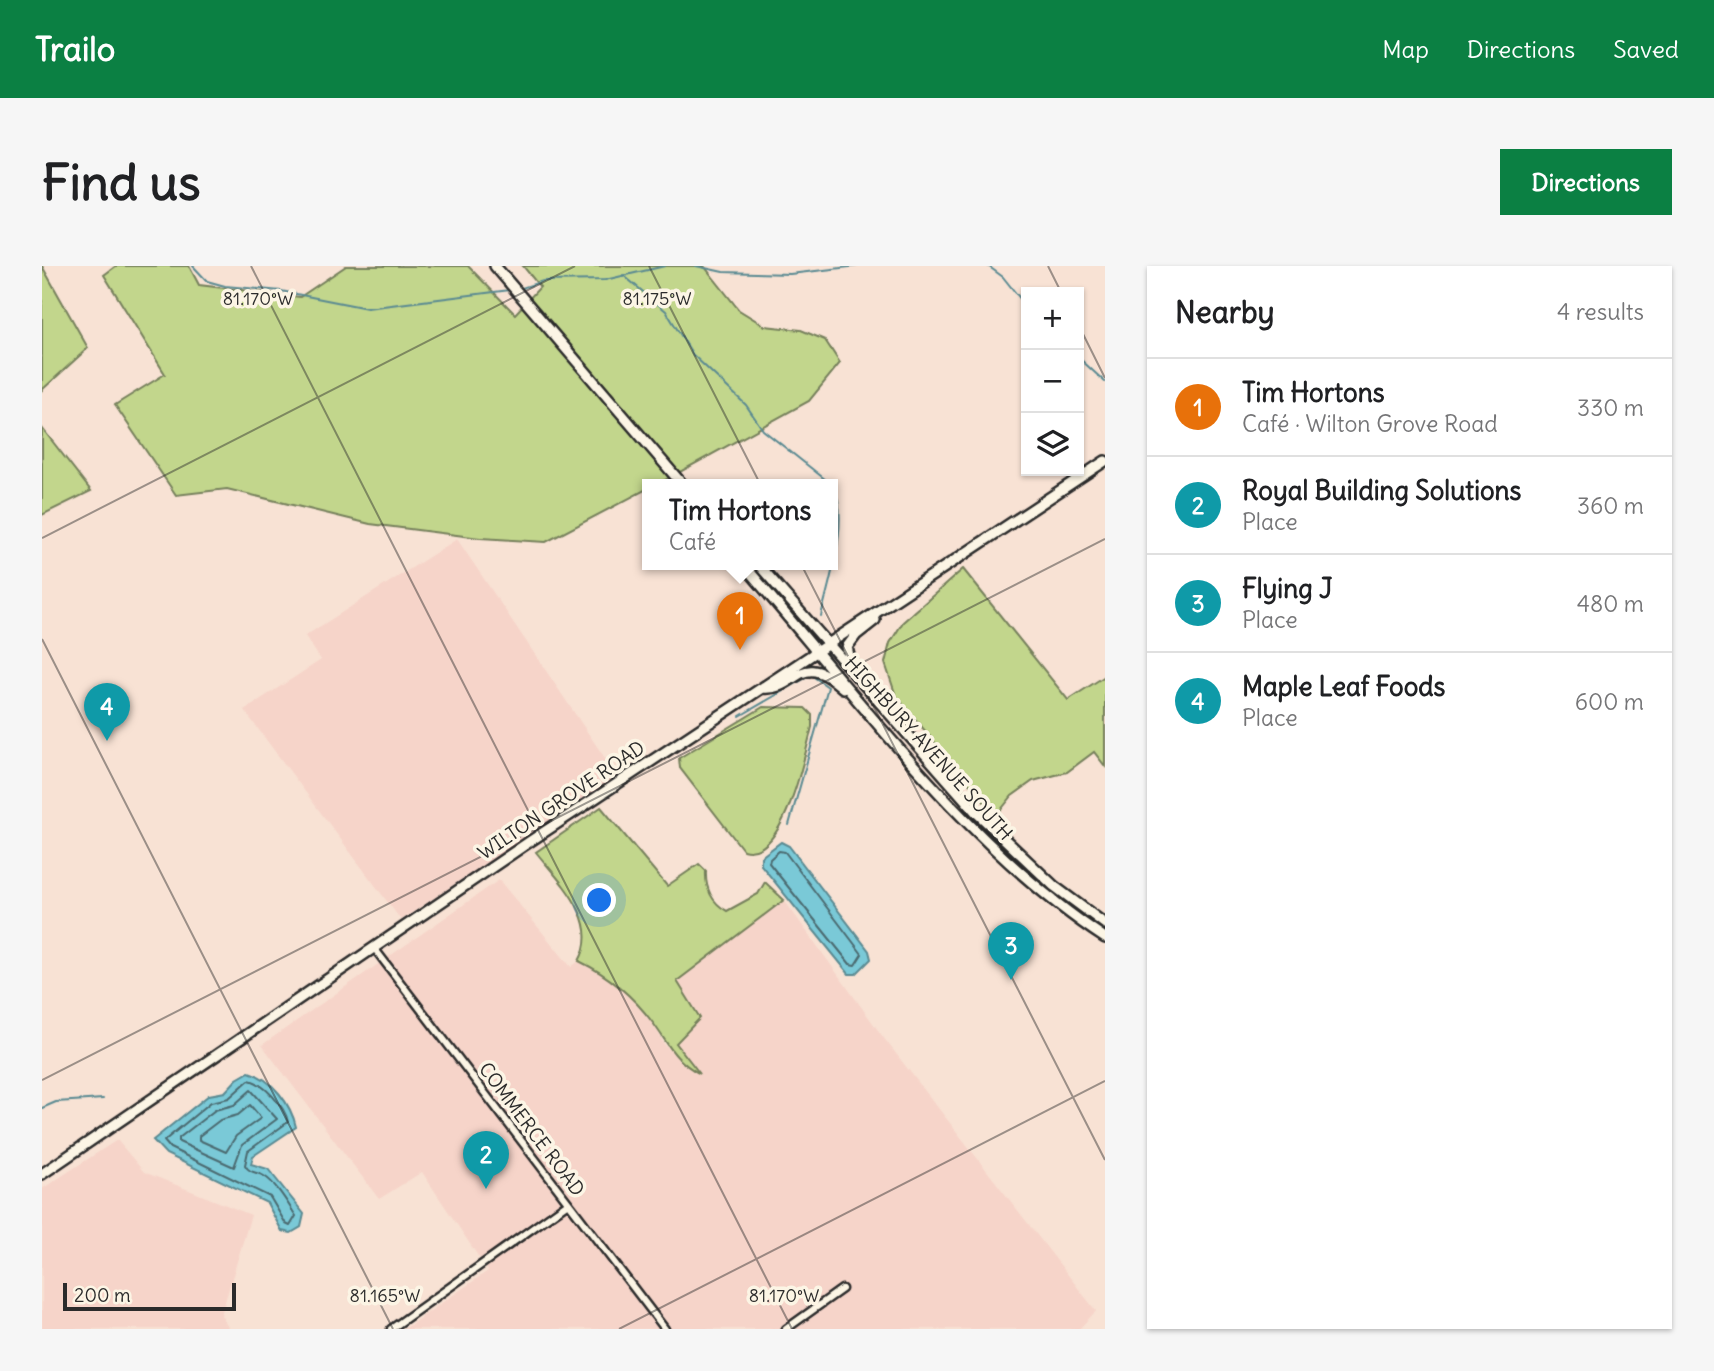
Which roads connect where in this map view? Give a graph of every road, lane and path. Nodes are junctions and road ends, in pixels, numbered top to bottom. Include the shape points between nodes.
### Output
1 (495, 266) edge
2 (1105, 461) edge
3 (678, 479) edge
4 (748, 570) edge
5 (763, 570) edge
6 (922, 582) junction
7 (827, 644) junction
8 (817, 650) junction
9 (761, 688) junction
10 (874, 696) junction
11 (864, 705) junction
12 (1105, 924) edge
13 (1105, 939) edge
14 (374, 948) junction
15 (42, 1174) edge
16 (568, 1203) junction
17 (842, 1289) dead end
18 (391, 1329) edge
19 (665, 1329) edge
20 (786, 1329) edge

1 - 3 main road
2 - 6 main road, WILTON GROVE ROAD
4 - 8 main road, HIGHBURY AVENUE SOUTH
5 - 7 main road, HIGHBURY AVENUE SOUTH
6 - 7 main road, WILTON GROVE ROAD
6 - 10 main road via 847,647 850,660
7 - 8 main road, WILTON GROVE ROAD
7 - 10 main road, HIGHBURY AVENUE SOUTH
8 - 9 main road, WILTON GROVE ROAD
8 - 11 main road, HIGHBURY AVENUE SOUTH
9 - 11 main road via 777,686 801,672 818,671
9 - 14 main road, WILTON GROVE ROAD
10 - 12 main road, HIGHBURY AVENUE SOUTH via 1002,839
11 - 13 main road, HIGHBURY AVENUE SOUTH via 1000,854
14 - 15 main road, WILTON GROVE ROAD
14 - 16 street, COMMERCE ROAD
16 - 18 street
16 - 19 street, COMMERCE ROAD
17 - 20 street

